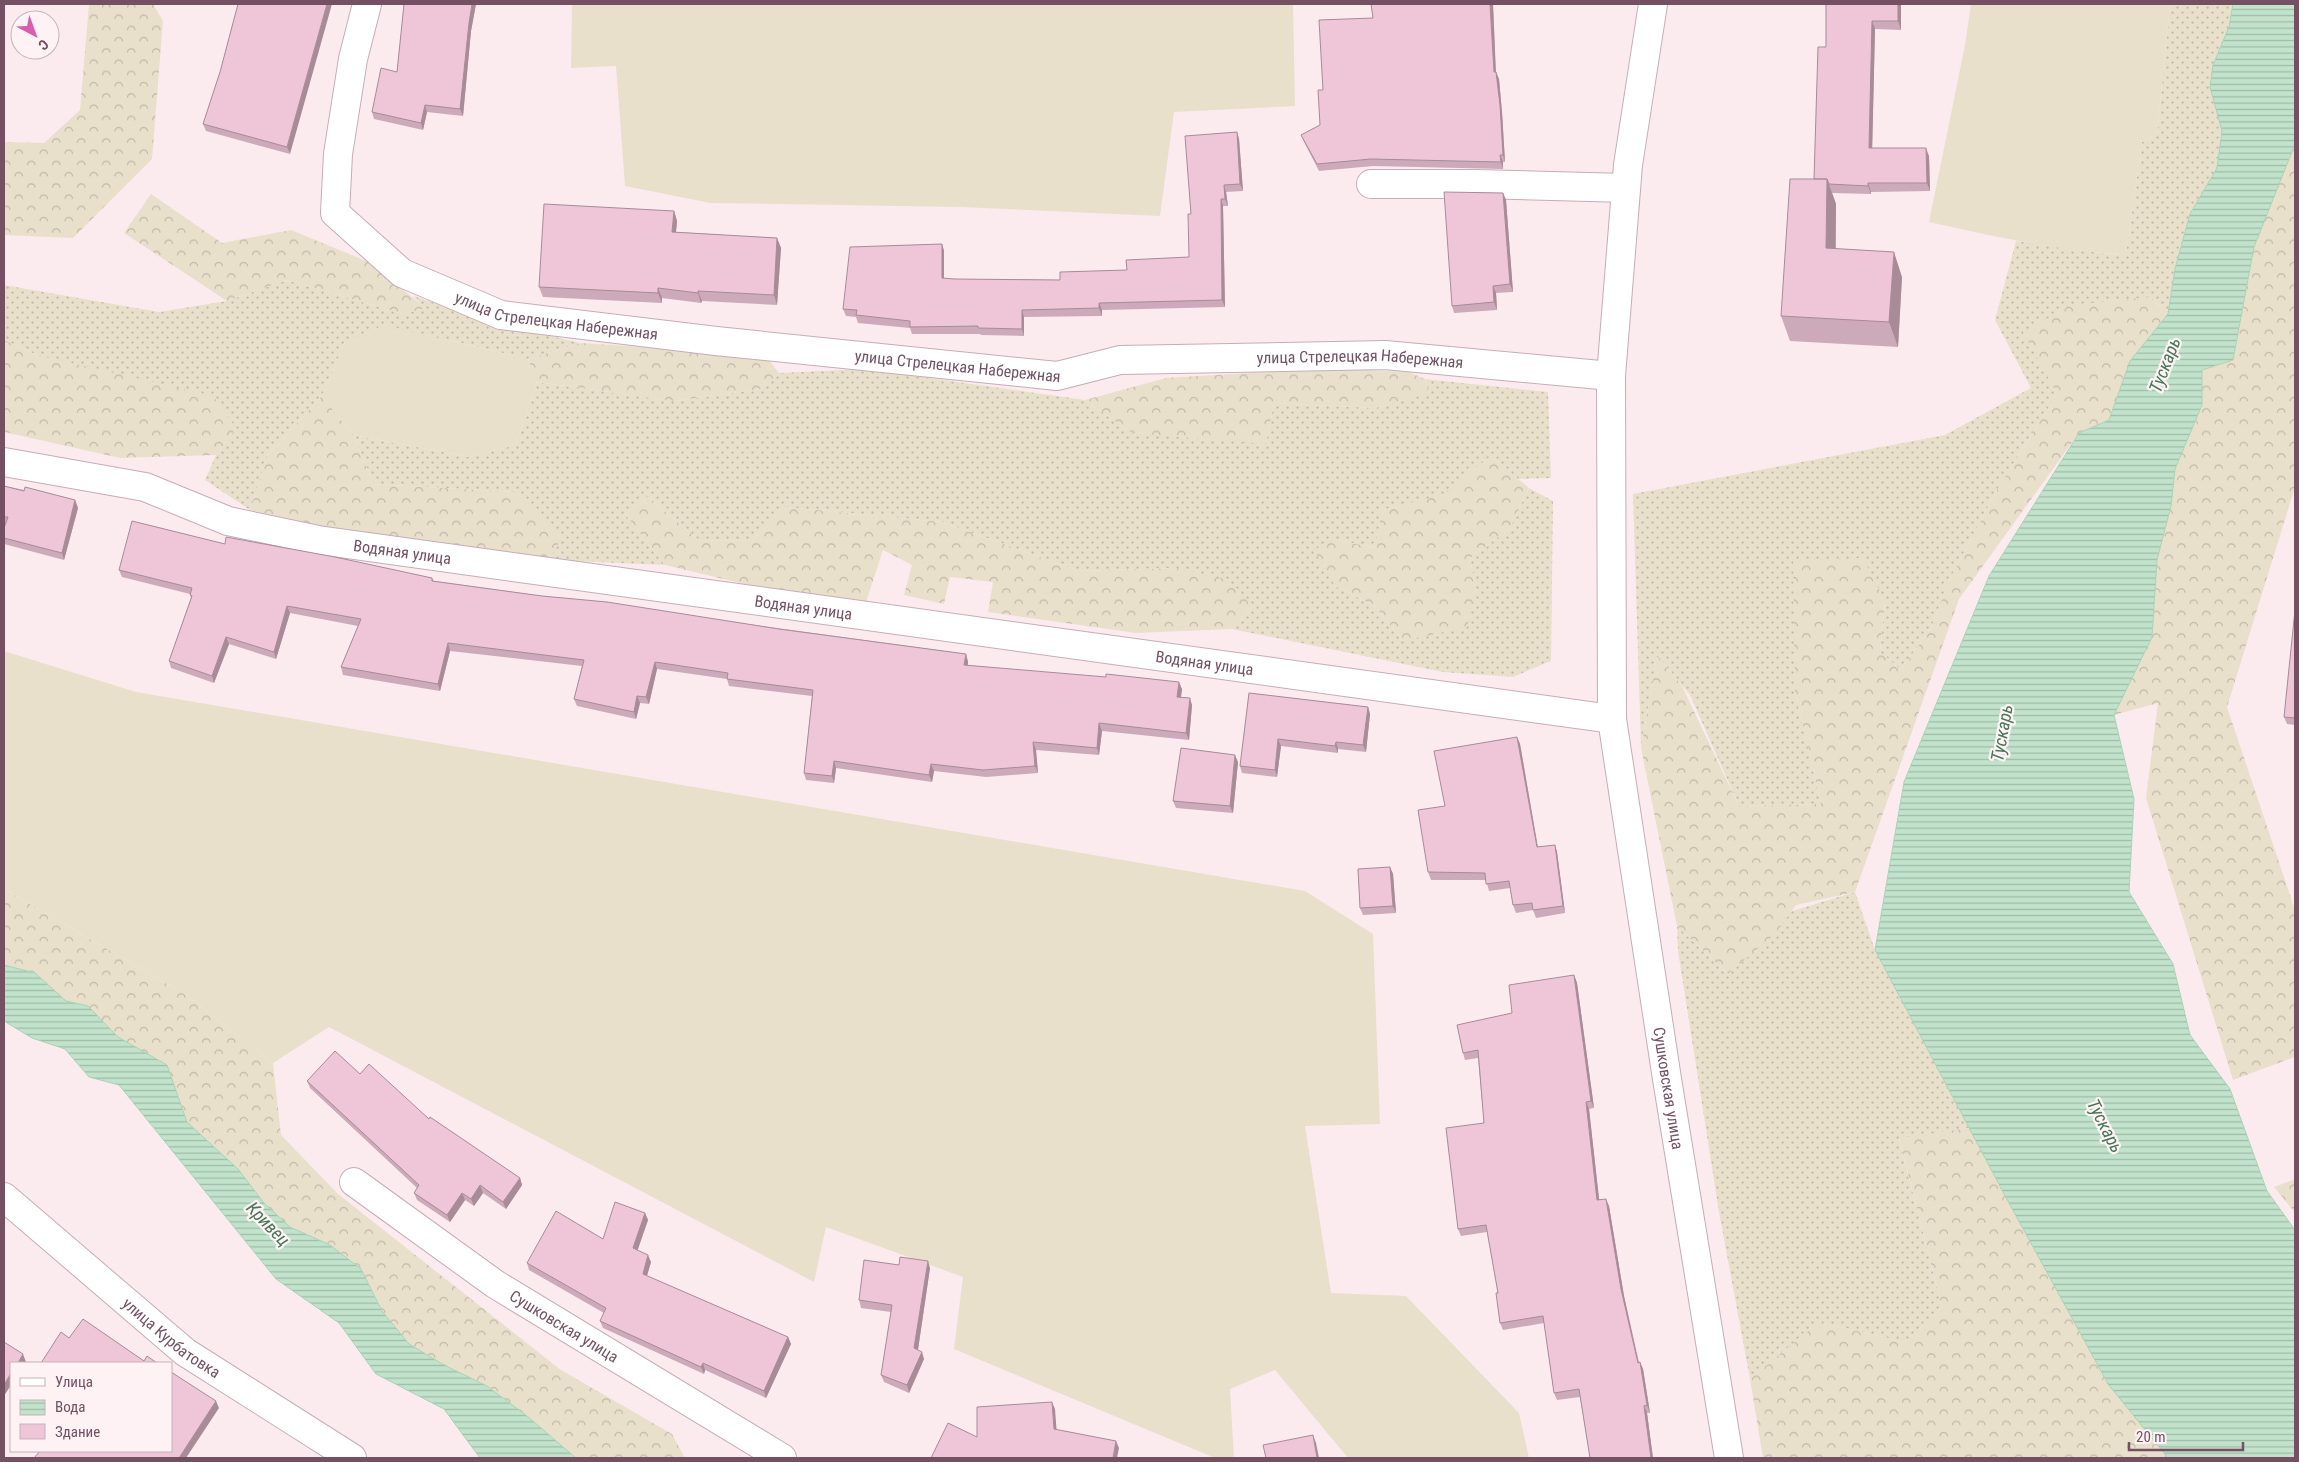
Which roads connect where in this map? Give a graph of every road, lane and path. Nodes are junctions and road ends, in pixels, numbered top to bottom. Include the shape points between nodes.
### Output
1 (367, 4) edge
2 (1653, 4) edge
3 (1371, 184) dead end
4 (1626, 188) junction
5 (1611, 376) junction
6 (4, 462) edge
7 (1612, 719) junction
8 (354, 1182) dead end
9 (4, 1197) edge
10 (352, 1458) edge
11 (782, 1458) edge
12 (1729, 1458) edge

1 - 5 street, улица Стрелецкая Набережная via 353,59 338,154 335,213 402,273 501,314 716,341 1057,376 1120,360 1386,355
2 - 4 street
3 - 4 street
4 - 5 street
5 - 7 street
6 - 7 street, Водяная улица via 145,487 228,521 318,540
7 - 12 street, Сушковская улица
8 - 11 street, Сушковская улица via 495,1284
9 - 10 street, улица Курбатовка via 184,1352

